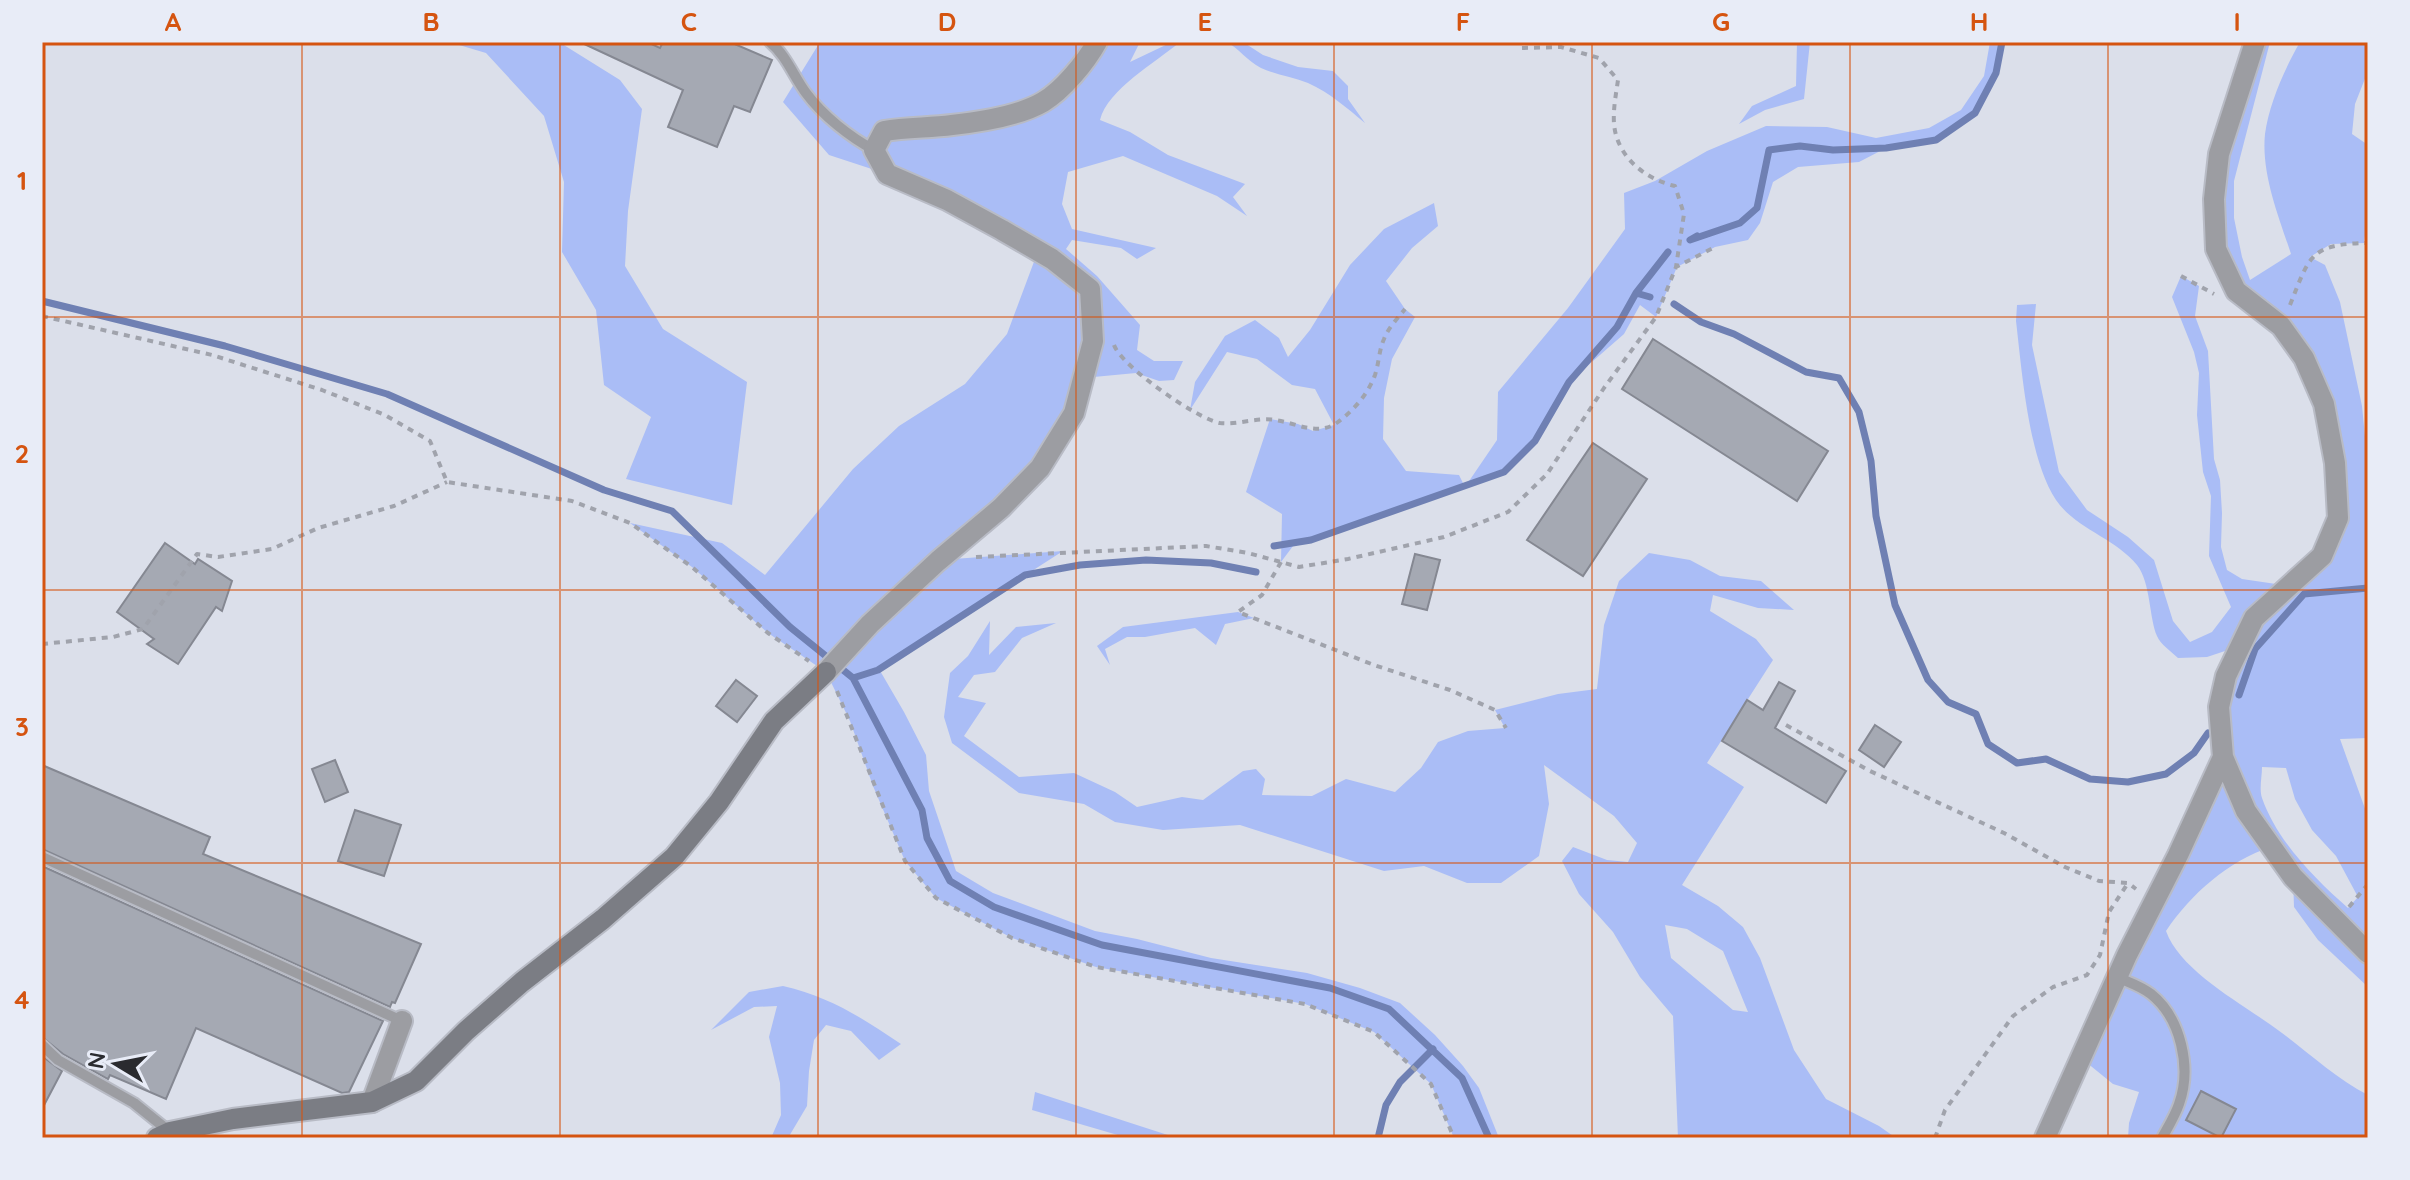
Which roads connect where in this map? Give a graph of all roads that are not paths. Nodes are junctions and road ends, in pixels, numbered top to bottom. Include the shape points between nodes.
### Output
1 (770, 42) edge
2 (1097, 42) edge
3 (2255, 42) edge
4 (874, 150) junction
5 (2223, 757) junction
6 (42, 857) edge
7 (2368, 953) edge
8 (2117, 977) junction
9 (402, 1021) joint
10 (42, 1045) edge
11 (372, 1102) junction
12 (164, 1135) edge
13 (2045, 1138) edge
14 (2162, 1138) edge

1 - 4 lane via 809,97 856,141
2 - 4 street via 1086,62 1043,102 993,119 884,131
3 - 5 street via 2219,154 2216,249 2236,291 2281,326 2304,358 2324,404 2338,518 2322,556 2254,618 2226,676 2219,707
4 - 11 street via 887,174 947,200 1052,259 1090,289 1093,341 1074,413 1040,468 870,624 774,721 674,857 522,982 416,1081
5 - 7 street via 2246,811 2293,877
5 - 8 street
6 - 9 lane
8 - 13 street
8 - 14 lane via 2150,993 2180,1037 2180,1103
9 - 11 street
10 - 12 lane via 58,1060 134,1103
11 - 12 street via 233,1119

